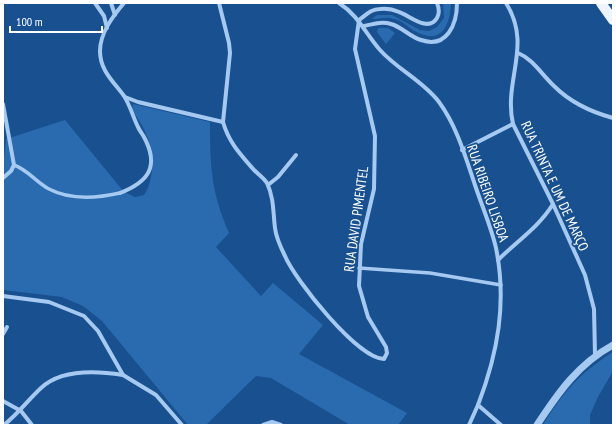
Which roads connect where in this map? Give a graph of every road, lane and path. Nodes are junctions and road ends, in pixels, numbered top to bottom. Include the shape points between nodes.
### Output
1 (95, 3) edge
2 (111, 3) edge
3 (124, 3) edge
4 (219, 3) edge
5 (339, 3) edge
6 (437, 3) edge
7 (457, 3) edge
8 (506, 3) edge
9 (601, 3) edge
10 (115, 15) junction
11 (359, 20) junction
12 (613, 20) edge
13 (364, 26) junction
14 (107, 28) junction
15 (518, 53) junction
16 (125, 97) junction
17 (3, 104) edge
18 (613, 118) edge
19 (223, 122) junction
20 (513, 124) junction
21 (462, 150) junction
22 (296, 155) dead end
23 (14, 165) junction
24 (5, 177) edge
25 (268, 185) junction
26 (120, 193) joint
27 (553, 204) junction
28 (498, 260) junction
29 (359, 268) junction
30 (501, 285) junction
31 (3, 296) edge
32 (7, 327) dead end
33 (3, 334) edge
34 (613, 345) edge
35 (595, 355) junction
36 (123, 375) junction
37 (3, 401) edge
38 (478, 404) junction
39 (21, 411) junction
40 (4, 425) edge
41 (32, 425) edge
42 (182, 425) edge
43 (263, 425) edge
44 (281, 425) edge
45 (469, 425) edge
46 (500, 425) edge
47 (536, 425) edge

1 - 14 street via 104,16
2 - 10 street
3 - 10 street
4 - 19 street, RUA DAVID PIMENTEL via 230,53
5 - 11 street, RUA RIBEIRO LISBOA
6 - 11 street via 439,13 434,22 429,24 421,23 403,13 385,9 374,10
7 - 13 street via 456,20 452,30 438,40 421,40 392,24
8 - 15 street, RUA TRINTA E UM DE MARÇO via 515,20
9 - 12 main road
10 - 14 street
11 - 13 street, RUA RIBEIRO LISBOA
11 - 29 street, RUA DAVID PIMENTEL via 355,49 375,136 374,189 361,244
13 - 21 street, RUA RIBEIRO LISBOA via 380,50 414,77 438,101
14 - 16 street via 101,42 101,58 107,76
15 - 18 street via 527,58 570,100
15 - 20 street, RUA TRINTA E UM DE MARÇO via 512,90
16 - 19 street
16 - 26 street via 144,137 150,163 144,180 134,188
17 - 23 street
19 - 25 street, RUA DAVID PIMENTEL via 238,153
20 - 21 street
20 - 27 street, RUA TRINTA E UM DE MARÇO
21 - 28 street, RUA RIBEIRO LISBOA
22 - 25 street
23 - 24 street
23 - 26 street via 31,174 49,189 61,194 94,197
25 - 29 street, RUA DAVID PIMENTEL via 274,203 277,234 284,256 296,276 318,304 366,353 384,359 386,347 372,326 361,297
27 - 28 street via 539,224
27 - 35 street, RUA TRINTA E UM DE MARÇO via 590,291 594,309
28 - 30 street, RUA RIBEIRO LISBOA
29 - 30 street via 430,273
30 - 38 street, RUA RIBEIRO LISBOA via 502,315
31 - 36 street via 49,302 84,316 98,331
32 - 33 street
34 - 35 street
35 - 47 street via 554,399
36 - 39 street via 105,372 62,377 42,386
36 - 42 street via 156,395
37 - 39 street
38 - 45 street, RUA RIBEIRO LISBOA
38 - 46 street
39 - 40 street
39 - 41 street
43 - 44 street via 272,422

